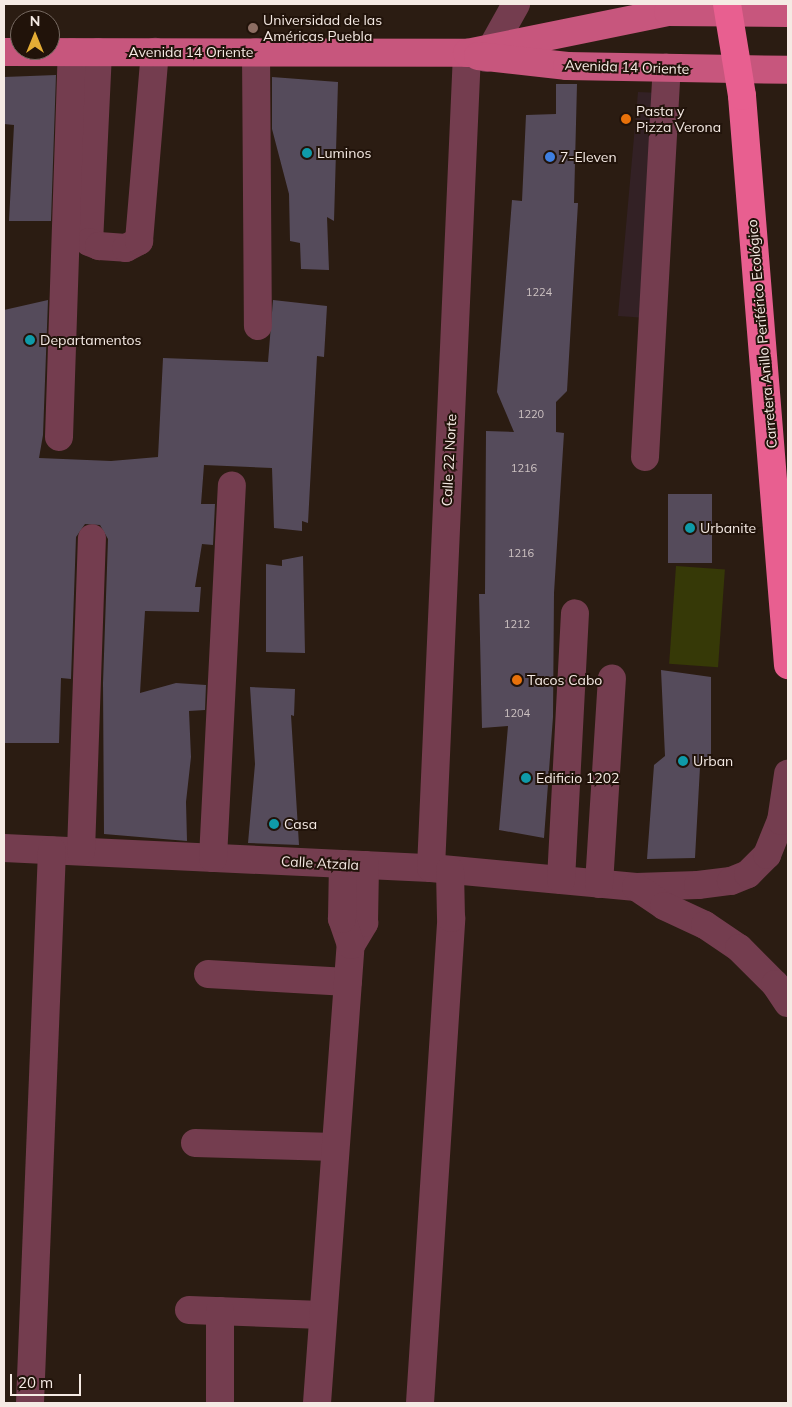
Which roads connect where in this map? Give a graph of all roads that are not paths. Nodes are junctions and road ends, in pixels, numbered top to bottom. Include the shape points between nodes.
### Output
1 (516, 4) edge
2 (726, 4) edge
3 (664, 8) edge
4 (788, 13) edge
5 (4, 52) edge
6 (85, 52) junction
7 (155, 52) junction
8 (256, 52) junction
9 (482, 52) junction
10 (667, 68) junction
11 (788, 70) edge
12 (258, 326) dead end
13 (59, 437) dead end
14 (645, 457) dead end
15 (232, 485) dead end
16 (92, 538) dead end
17 (575, 614) dead end
18 (788, 665) edge
19 (612, 678) dead end
20 (788, 774) edge
21 (4, 848) edge
22 (52, 850) junction
23 (81, 851) junction
24 (213, 858) junction
25 (354, 864) junction
26 (440, 869) junction
27 (561, 880) junction
28 (598, 884) junction
29 (636, 887) junction
30 (208, 974) dead end
31 (348, 982) junction
32 (788, 1003) edge
33 (195, 1143) dead end
34 (335, 1147) junction
35 (189, 1310) dead end
36 (220, 1311) junction
37 (322, 1315) junction
38 (30, 1403) edge
39 (220, 1403) edge
40 (317, 1403) edge
41 (420, 1403) edge

1 - 9 street
2 - 18 highway, Carretera Anillo Periférico Ecológico, bridge via 742,96
3 - 4 main road, Avenida 14 Oriente
3 - 9 main road, Avenida 14 Oriente
5 - 6 main road, Avenida 14 Oriente
6 - 7 main road, Avenida 14 Oriente
6 - 7 street via 89,242 126,248 139,241
6 - 13 street
7 - 8 main road, Avenida 14 Oriente
8 - 9 main road, Avenida 14 Oriente
8 - 12 street
9 - 10 main road, Avenida 14 Oriente via 567,66
9 - 26 street, Calle 22 Norte
10 - 11 main road, Avenida 14 Oriente
10 - 14 street
15 - 24 street
16 - 23 street
17 - 27 street
19 - 28 street
20 - 29 street, Calle Atzala via 776,839 748,874 731,881 698,885
21 - 22 street, Calle Atzala
22 - 23 street, Calle Atzala
22 - 38 street
23 - 24 street, Calle Atzala
24 - 25 street, Calle Atzala
25 - 26 street, Calle Atzala
25 - 31 street via 342,919 351,945
26 - 27 street, Calle Atzala
26 - 41 street, Calle 22 Norte via 451,918
27 - 28 street, Calle Atzala
28 - 29 street, Calle Atzala
29 - 32 street, Calle Atzala via 739,948 775,984
30 - 31 street
31 - 34 street
33 - 34 street
34 - 37 street
35 - 36 street
36 - 37 street
36 - 39 street
37 - 40 street

